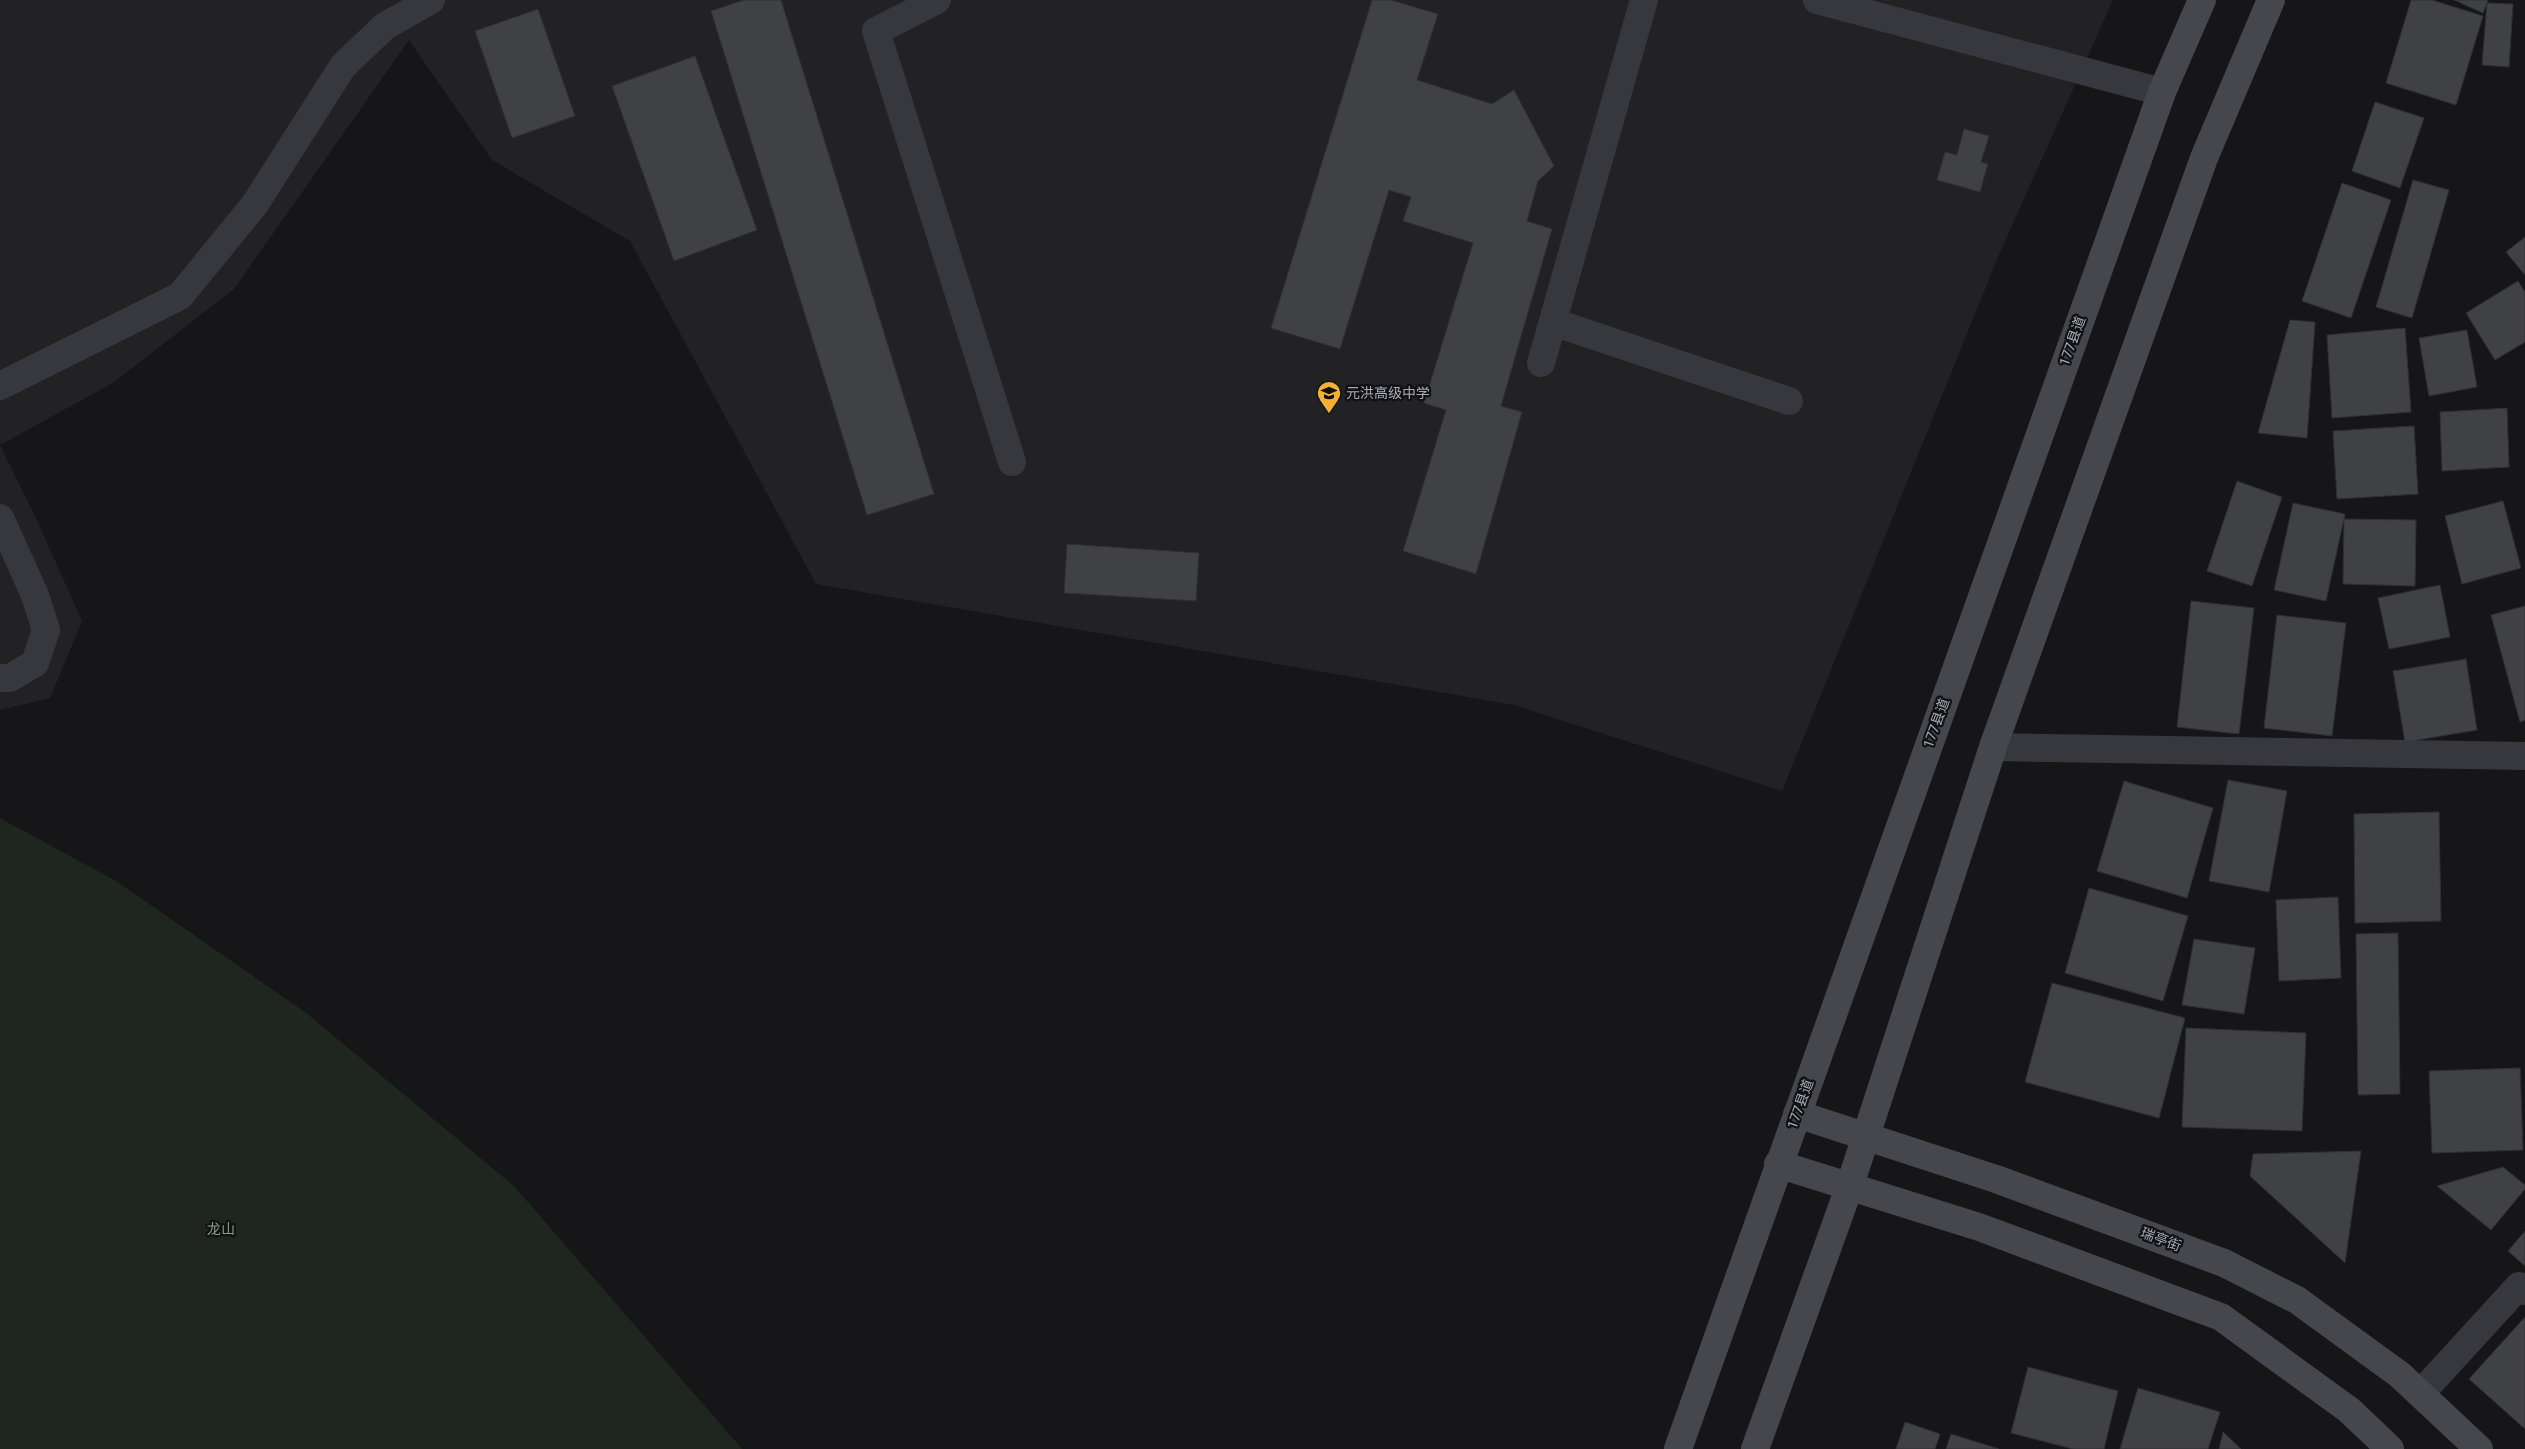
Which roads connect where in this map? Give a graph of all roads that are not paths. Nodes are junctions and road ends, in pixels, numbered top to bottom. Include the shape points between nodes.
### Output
1 (431, 0) edge
2 (937, 0) edge
3 (1644, 0) edge
4 (1817, 0) edge
5 (2202, 0) edge
6 (2271, 0) edge
7 (2162, 92) junction
8 (1553, 322) junction
9 (1541, 363) dead end
10 (0, 386) edge
11 (1789, 401) dead end
12 (1012, 462) dead end
13 (0, 518) edge
14 (0, 678) edge
15 (1993, 746) junction
16 (2525, 756) edge
17 (1797, 1114) junction
18 (1866, 1135) junction
19 (1778, 1164) junction
20 (1850, 1185) junction
21 (2525, 1291) edge
22 (2420, 1394) junction
23 (1678, 1449) edge
24 (1755, 1449) edge
25 (2390, 1449) edge
26 (2479, 1449) edge

1 - 10 street via 384,26 342,66 255,204 180,296
2 - 12 street via 876,31
3 - 8 street
4 - 7 street
5 - 7 main road, 177县道
6 - 15 main road via 2204,158
7 - 17 main road, 177县道
8 - 9 street
8 - 11 street
13 - 14 street via 35,595 46,630 35,663 10,678
15 - 16 street
15 - 18 main road
17 - 18 main road, 瑞亭街
17 - 19 main road, 177县道
18 - 20 main road
18 - 22 main road, 瑞亭街 via 2005,1182 2224,1263 2297,1300 2400,1375
19 - 20 main road
19 - 23 main road, 177县道
20 - 24 main road
20 - 25 main road via 1979,1227 2221,1317 2349,1410
21 - 22 street via 2519,1286
22 - 26 main road, 瑞亭街

